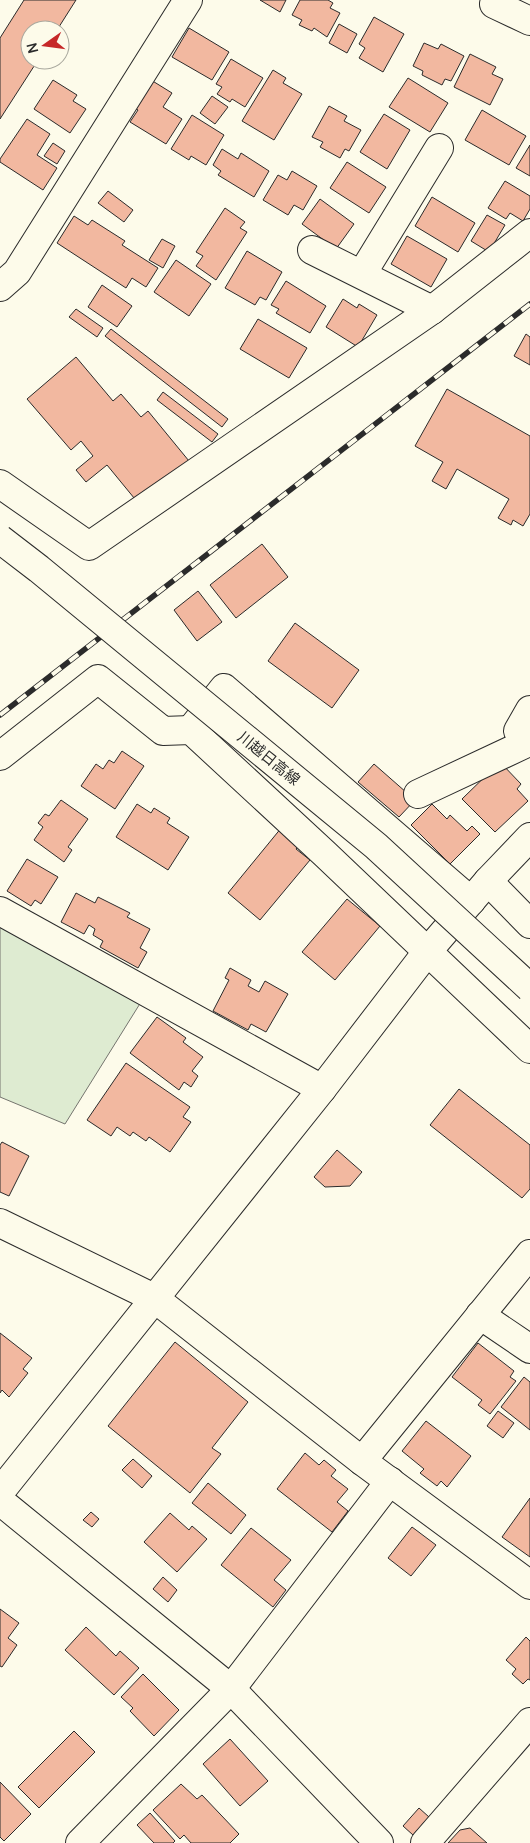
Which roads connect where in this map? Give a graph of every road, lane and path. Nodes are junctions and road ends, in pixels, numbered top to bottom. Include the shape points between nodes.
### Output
1 (188, 0) edge
2 (494, 4) dead end
3 (530, 21) edge
4 (439, 148) dead end
5 (530, 232) edge
6 (312, 250) dead end
7 (362, 274) junction
8 (0, 287) edge
9 (432, 310) junction
10 (0, 484) edge
11 (0, 539) edge
12 (530, 710) edge
13 (191, 730) junction
14 (528, 739) edge
15 (0, 756) edge
16 (418, 794) dead end
17 (530, 837) edge
18 (479, 891) junction
19 (0, 911) edge
20 (530, 924) edge
21 (428, 952) junction
22 (530, 988) edge
23 (530, 1049) edge
24 (322, 1089) junction
25 (0, 1223) edge
26 (530, 1254) edge
27 (154, 1298) junction
28 (480, 1315) junction
29 (530, 1349) edge
30 (362, 1461) junction
31 (390, 1481) junction
32 (0, 1492) edge
33 (0, 1501) edge
34 (530, 1585) edge
35 (231, 1689) junction
36 (530, 1722) edge
37 (80, 1843) edge
38 (379, 1843) edge
39 (426, 1843) edge

1 - 8 street via 17,272
2 - 3 street
4 - 7 street
5 - 9 street
6 - 7 street
7 - 9 street
9 - 10 street via 89,546
11 - 22 street, 川越日高線, bridge via 376,846
12 - 14 street via 518,731
13 - 15 street via 163,731 98,679
13 - 18 street via 224,688
13 - 21 street
14 - 16 street
17 - 18 street
18 - 20 street
18 - 21 street
19 - 24 street
21 - 23 street
21 - 24 street
24 - 27 street
25 - 27 street
26 - 28 street
27 - 30 street
27 - 32 street
28 - 29 street
28 - 30 street
30 - 31 street
31 - 34 street
31 - 35 street
33 - 35 street
35 - 37 street
35 - 38 street
36 - 39 street

